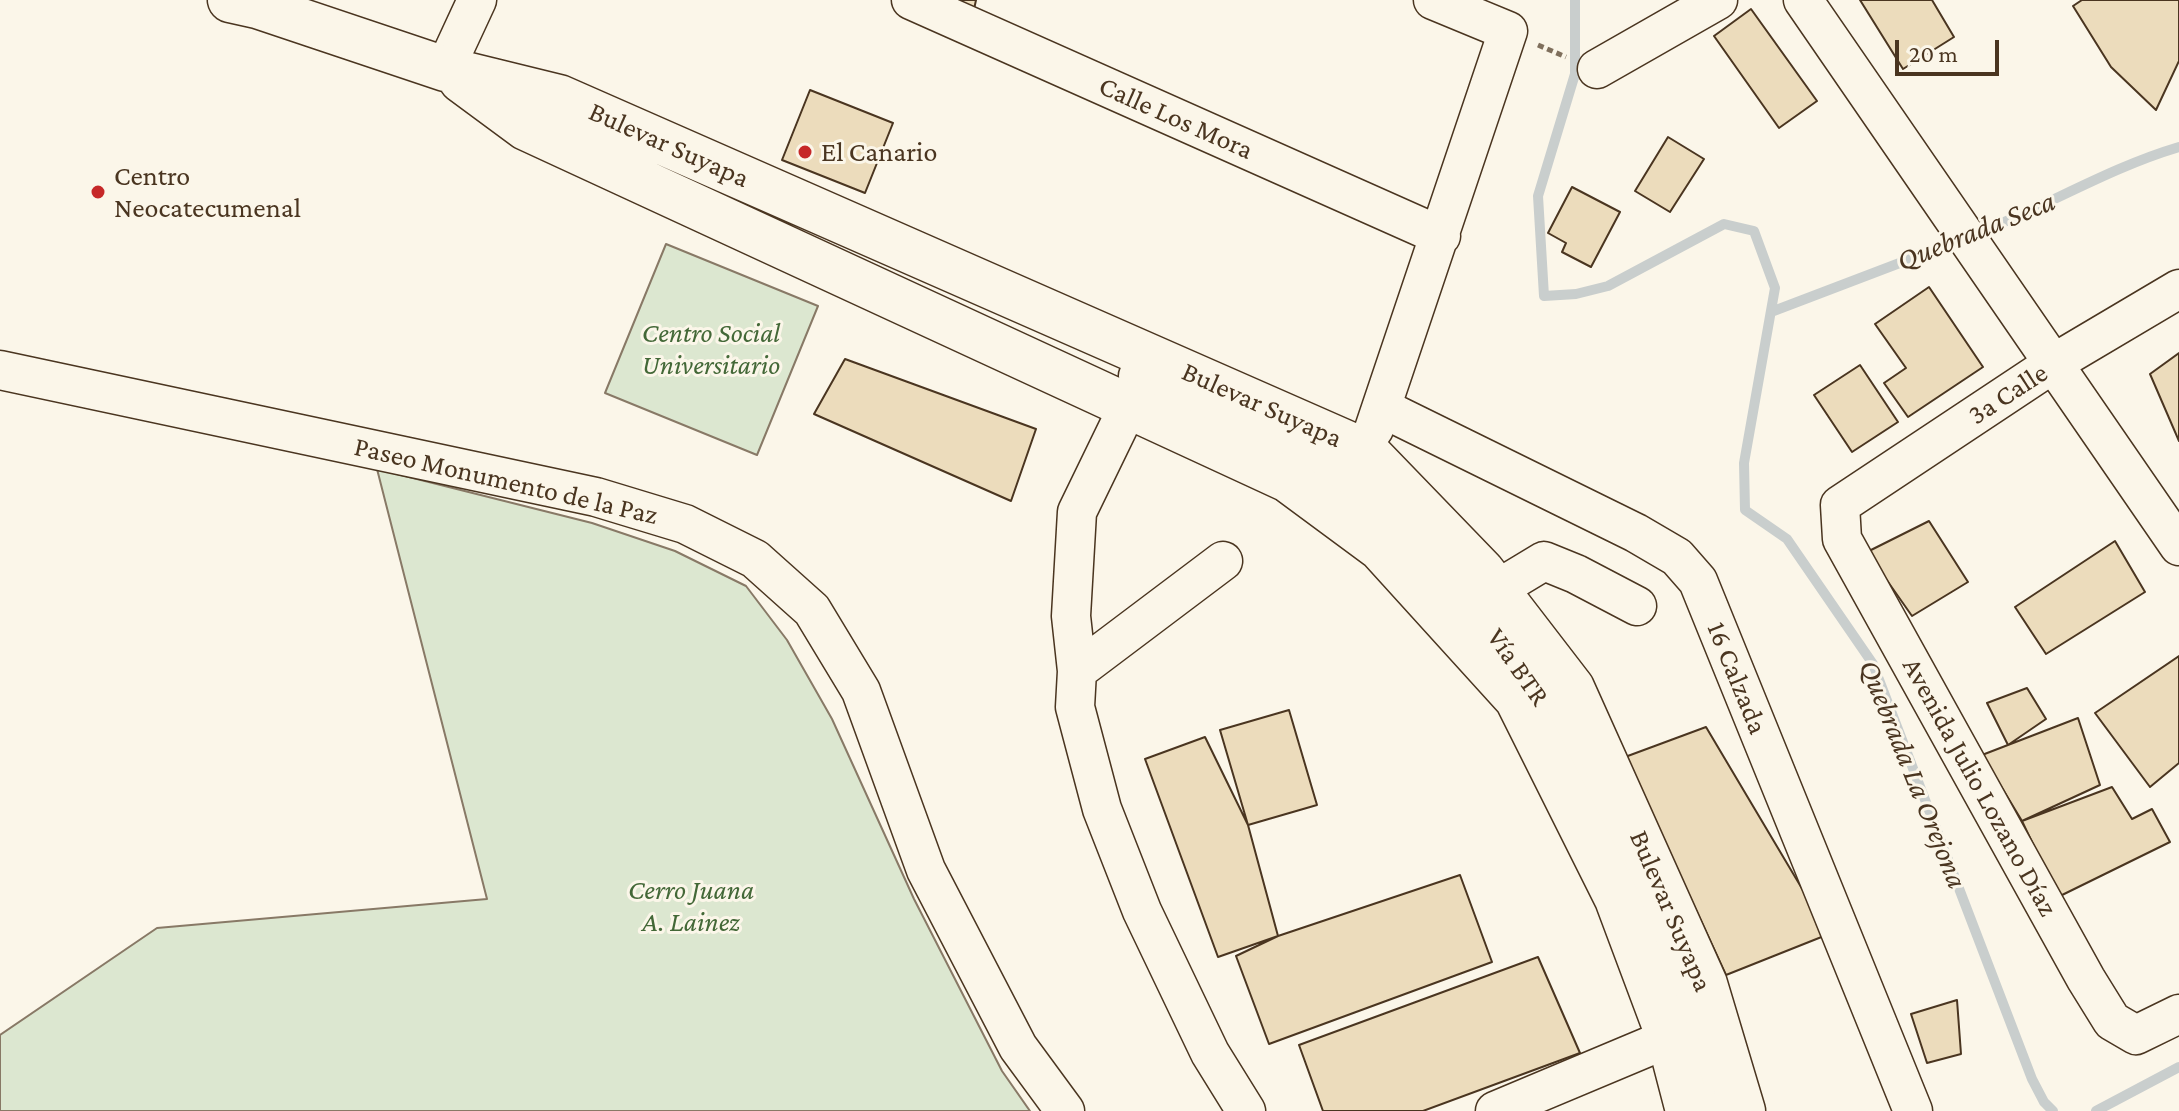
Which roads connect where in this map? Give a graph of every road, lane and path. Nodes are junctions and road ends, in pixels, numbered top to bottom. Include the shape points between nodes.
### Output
1 (477, 0) edge
2 (911, 0) edge
3 (1433, 0) edge
4 (1718, 0) edge
5 (1803, 0) edge
6 (248, 2) edge
7 (1519, 36) junction
8 (445, 69) junction
9 (1597, 69) joint
10 (1441, 236) junction
11 (2179, 289) edge
12 (2054, 363) junction
13 (0, 370) edge
14 (1133, 392) junction
15 (1382, 408) junction
16 (1367, 452) junction
17 (1840, 505) joint
18 (2179, 546) edge
19 (1223, 561) dead end
20 (1496, 590) junction
21 (1637, 606) dead end
22 (1077, 671) junction
23 (2179, 1014) edge
24 (1669, 1038) junction
25 (1065, 1111) edge
26 (1246, 1111) edge
27 (1495, 1111) edge
28 (1688, 1111) edge
29 (1716, 1111) edge
30 (1743, 1111) edge
31 (1913, 1111) edge

1 - 8 street
2 - 10 street, Calle Los Mora
3 - 7 street
4 - 9 street
5 - 12 street
6 - 8 main road, Bulevar Suyapa
7 - 9 path
7 - 10 street
8 - 14 main road, Bulevar Suyapa via 526,128
8 - 16 main road, Bulevar Suyapa via 559,97
10 - 15 street
11 - 12 street, 3a Calle
12 - 17 street, 3a Calle
12 - 18 street
13 - 25 street, Paseo Monumento de la Paz via 596,497 685,524 755,559 812,610 861,691 926,870 1018,1047
14 - 22 street via 1077,512 1071,616
14 - 24 main road, Bulevar Suyapa via 1288,480 1380,548 1517,699 1617,899
14 - 29 street, Vía BTR via 1275,436 1367,493 1458,586 1532,678 1641,892 1685,1003
15 - 16 street
15 - 31 street, 16 Calzada via 1636,533 1677,557 1698,581
16 - 20 main road, Bulevar Suyapa
17 - 23 street, Avenida Julio Lozano Díaz via 1842,539 2112,1021 2136,1035
19 - 22 street
20 - 21 street via 1544,561
20 - 30 main road, Bulevar Suyapa via 1572,688 1705,984
22 - 26 street via 1075,707 1108,823 1155,939 1210,1053
24 - 27 street
24 - 28 main road, Bulevar Suyapa

